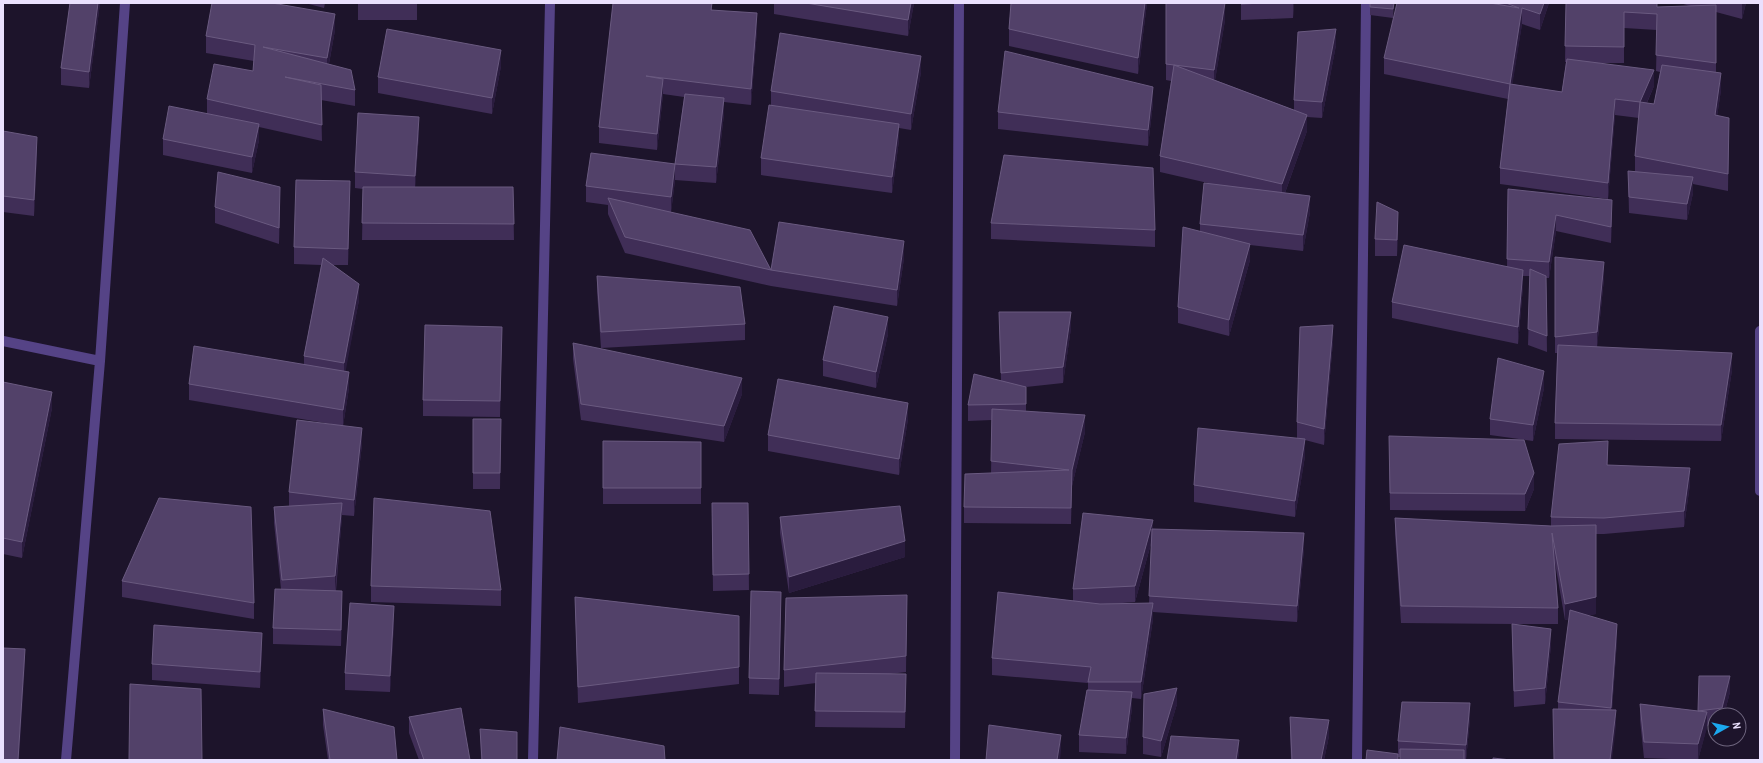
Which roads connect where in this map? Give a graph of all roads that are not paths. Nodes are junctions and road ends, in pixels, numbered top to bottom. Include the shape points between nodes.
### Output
1 (125, 3) edge
2 (550, 3) edge
3 (959, 3) edge
4 (1366, 3) edge
5 (1760, 331) edge
6 (3, 341) edge
7 (100, 361) junction
8 (1760, 491) edge
9 (66, 760) edge
10 (534, 760) edge
11 (955, 760) edge
12 (1357, 760) edge

1 - 7 street
2 - 10 street
3 - 11 street
4 - 12 street
5 - 8 street
6 - 7 street
7 - 9 street

